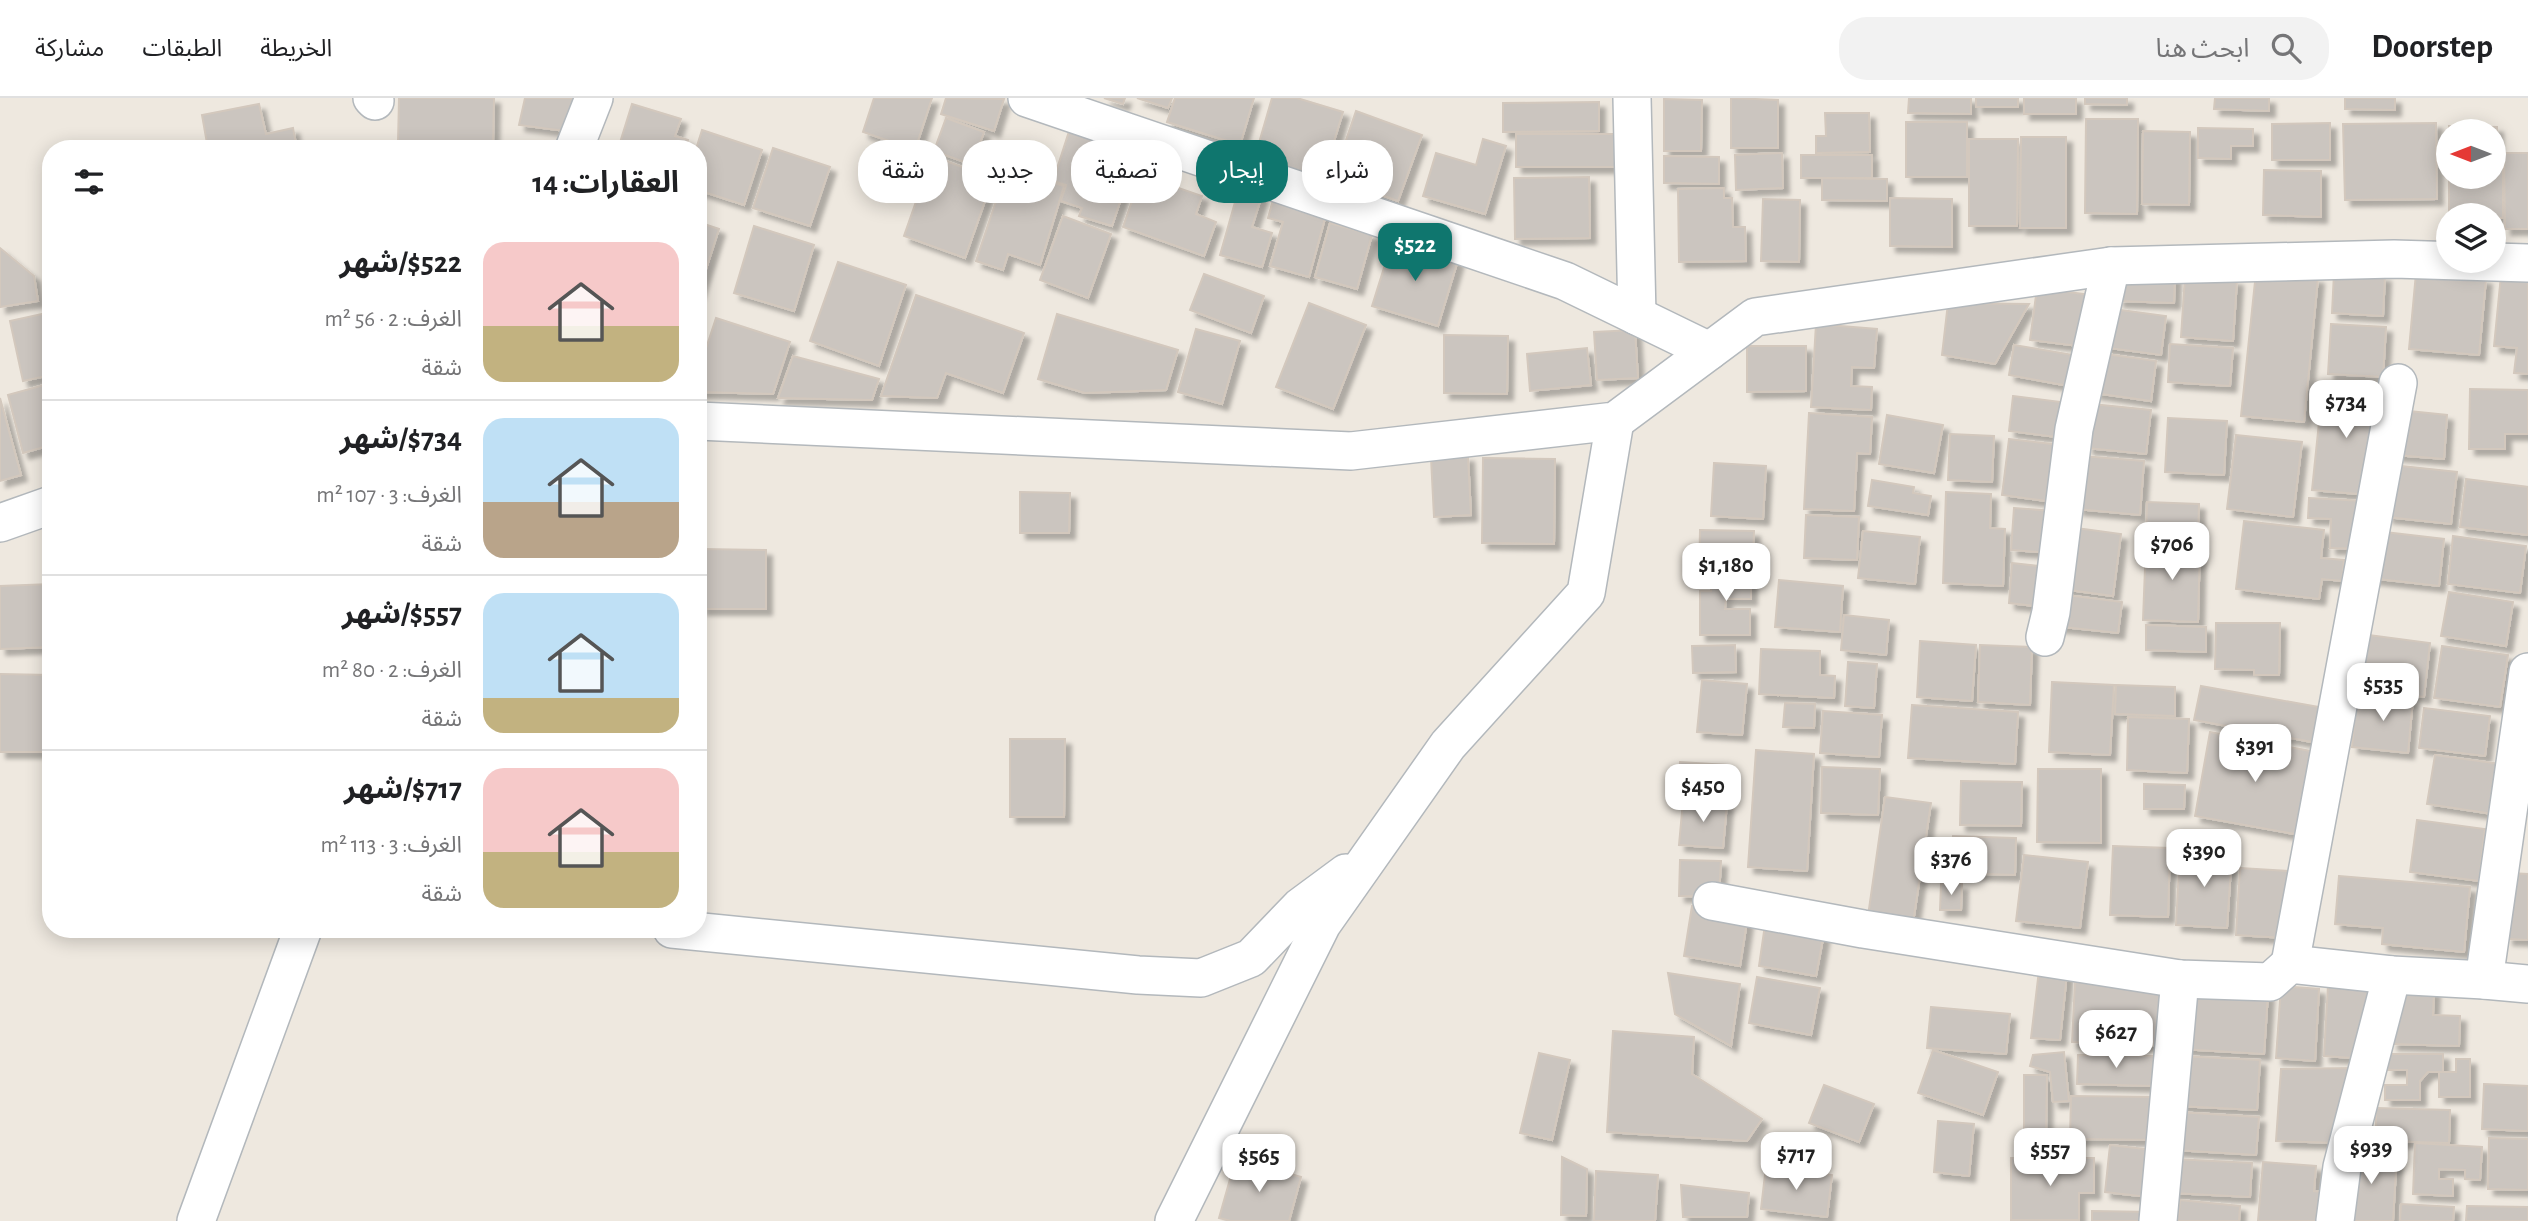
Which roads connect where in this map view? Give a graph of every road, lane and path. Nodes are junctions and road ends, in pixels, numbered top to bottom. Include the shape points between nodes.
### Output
1 (594, 98) edge
2 (1027, 98) edge
3 (1632, 98) edge
4 (578, 140) edge
5 (2528, 263) edge
6 (2111, 266) junction
7 (1637, 316) junction
8 (1709, 351) junction
9 (2398, 383) dead end
10 (707, 421) edge
11 (1615, 421) junction
12 (42, 508) edge
13 (0, 523) edge
14 (2045, 637) dead end
15 (2528, 672) edge
16 (1372, 853) junction
17 (1712, 901) dead end
18 (707, 932) edge
19 (300, 938) edge
20 (2290, 964) junction
21 (2392, 975) junction
22 (2180, 979) junction
23 (2484, 980) junction
24 (2528, 985) edge
25 (196, 1221) edge
26 (1174, 1221) edge
27 (2158, 1221) edge
28 (2335, 1221) edge

1 - 4 street
2 - 7 street via 1565,281
3 - 7 street
5 - 6 street via 2394,259
6 - 8 street via 1755,317
6 - 14 street via 2074,429
7 - 8 street
8 - 11 street
9 - 20 street
10 - 11 street via 1351,451
11 - 16 street via 1586,593 1448,745
12 - 13 street
15 - 23 street
16 - 18 street via 1300,907 1251,958 1201,978
16 - 26 street via 1322,924
17 - 22 street
19 - 25 street
20 - 21 street
20 - 22 street via 2270,982
21 - 23 street
21 - 28 street via 2342,1167
22 - 27 street
23 - 24 street

